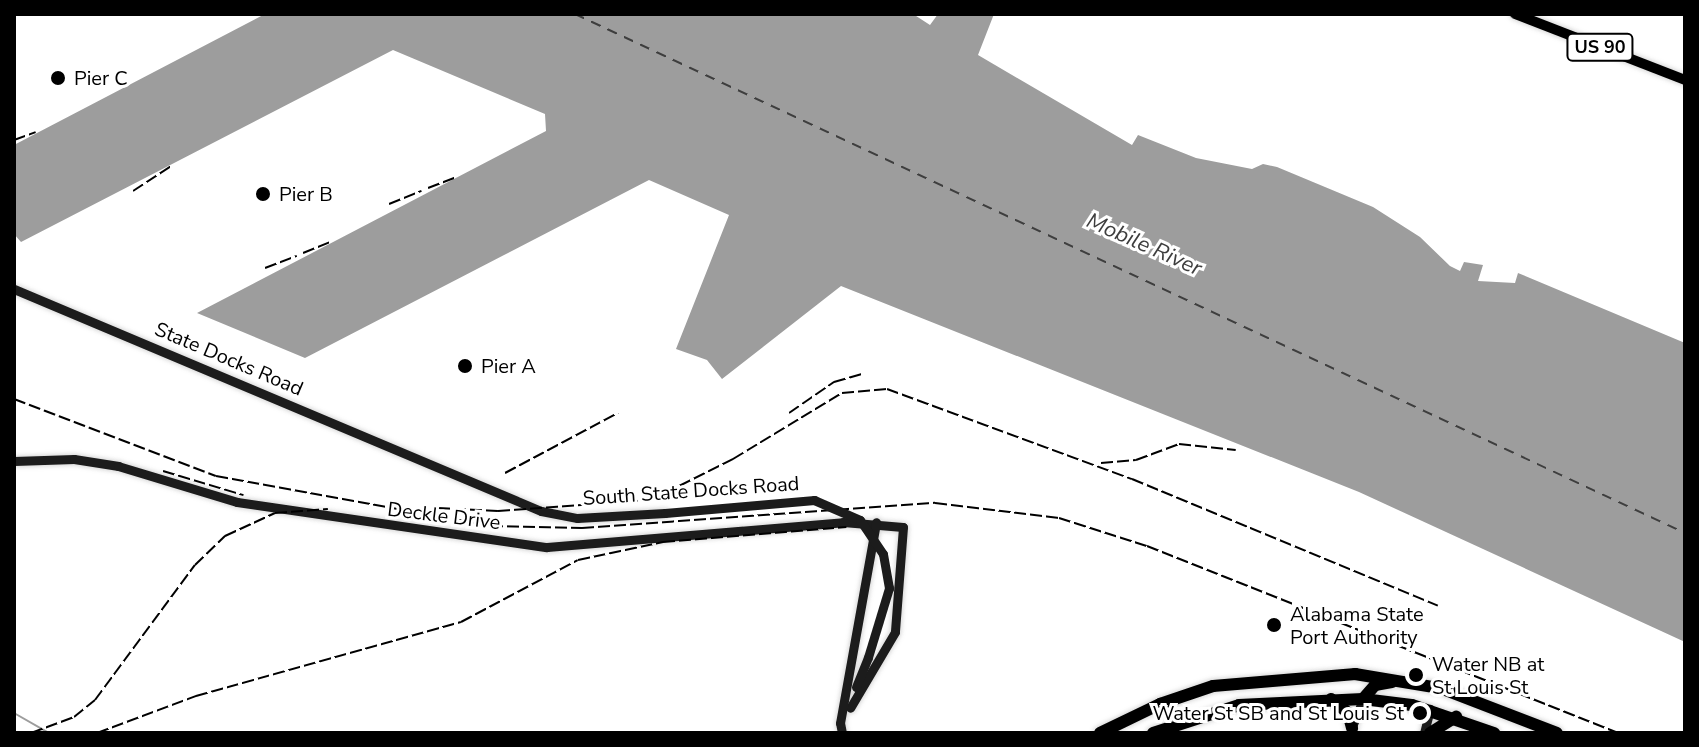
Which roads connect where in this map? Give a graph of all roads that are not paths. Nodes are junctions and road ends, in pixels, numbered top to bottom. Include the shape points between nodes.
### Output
1 (1515, 14) edge
2 (1685, 80) edge
3 (14, 289) edge
4 (14, 461) edge
5 (430, 462) joint
6 (876, 522) junction
7 (1295, 678) junction
8 (1412, 681) junction
9 (1226, 684) junction
10 (1461, 694) junction
11 (1331, 699) junction
12 (1363, 699) junction
13 (1260, 703) junction
14 (1239, 705) junction
15 (850, 708) junction
16 (1149, 708) junction
17 (1430, 709) junction
18 (1456, 717) junction
19 (1351, 730) edge
20 (843, 733) edge
21 (1100, 733) edge
22 (1114, 733) edge
23 (1153, 733) edge
24 (1427, 733) edge
25 (1494, 733) edge
26 (1557, 733) edge

1 - 2 main road, US 90
3 - 5 street, State Docks Road
4 - 6 street, Deckle Drive via 103,464 240,502 547,547
5 - 15 street, South State Docks Road, bridge via 541,511 577,518 814,500 860,520 883,554 889,588
6 - 15 street, Deckle Drive via 903,527 895,632
6 - 20 street via 840,723
7 - 8 highway via 1355,674
7 - 9 highway
7 - 13 highway via 1291,696
8 - 10 highway
8 - 12 highway via 1378,684
8 - 17 highway via 1430,692
9 - 14 highway
9 - 16 highway
10 - 17 highway via 1442,695
10 - 26 highway
11 - 12 highway
11 - 13 highway
11 - 19 highway via 1348,713
12 - 17 highway
12 - 19 street
13 - 14 highway
14 - 23 highway
15 - 20 street
16 - 21 highway
16 - 22 highway
17 - 18 highway
17 - 24 street
18 - 24 highway
18 - 25 highway

